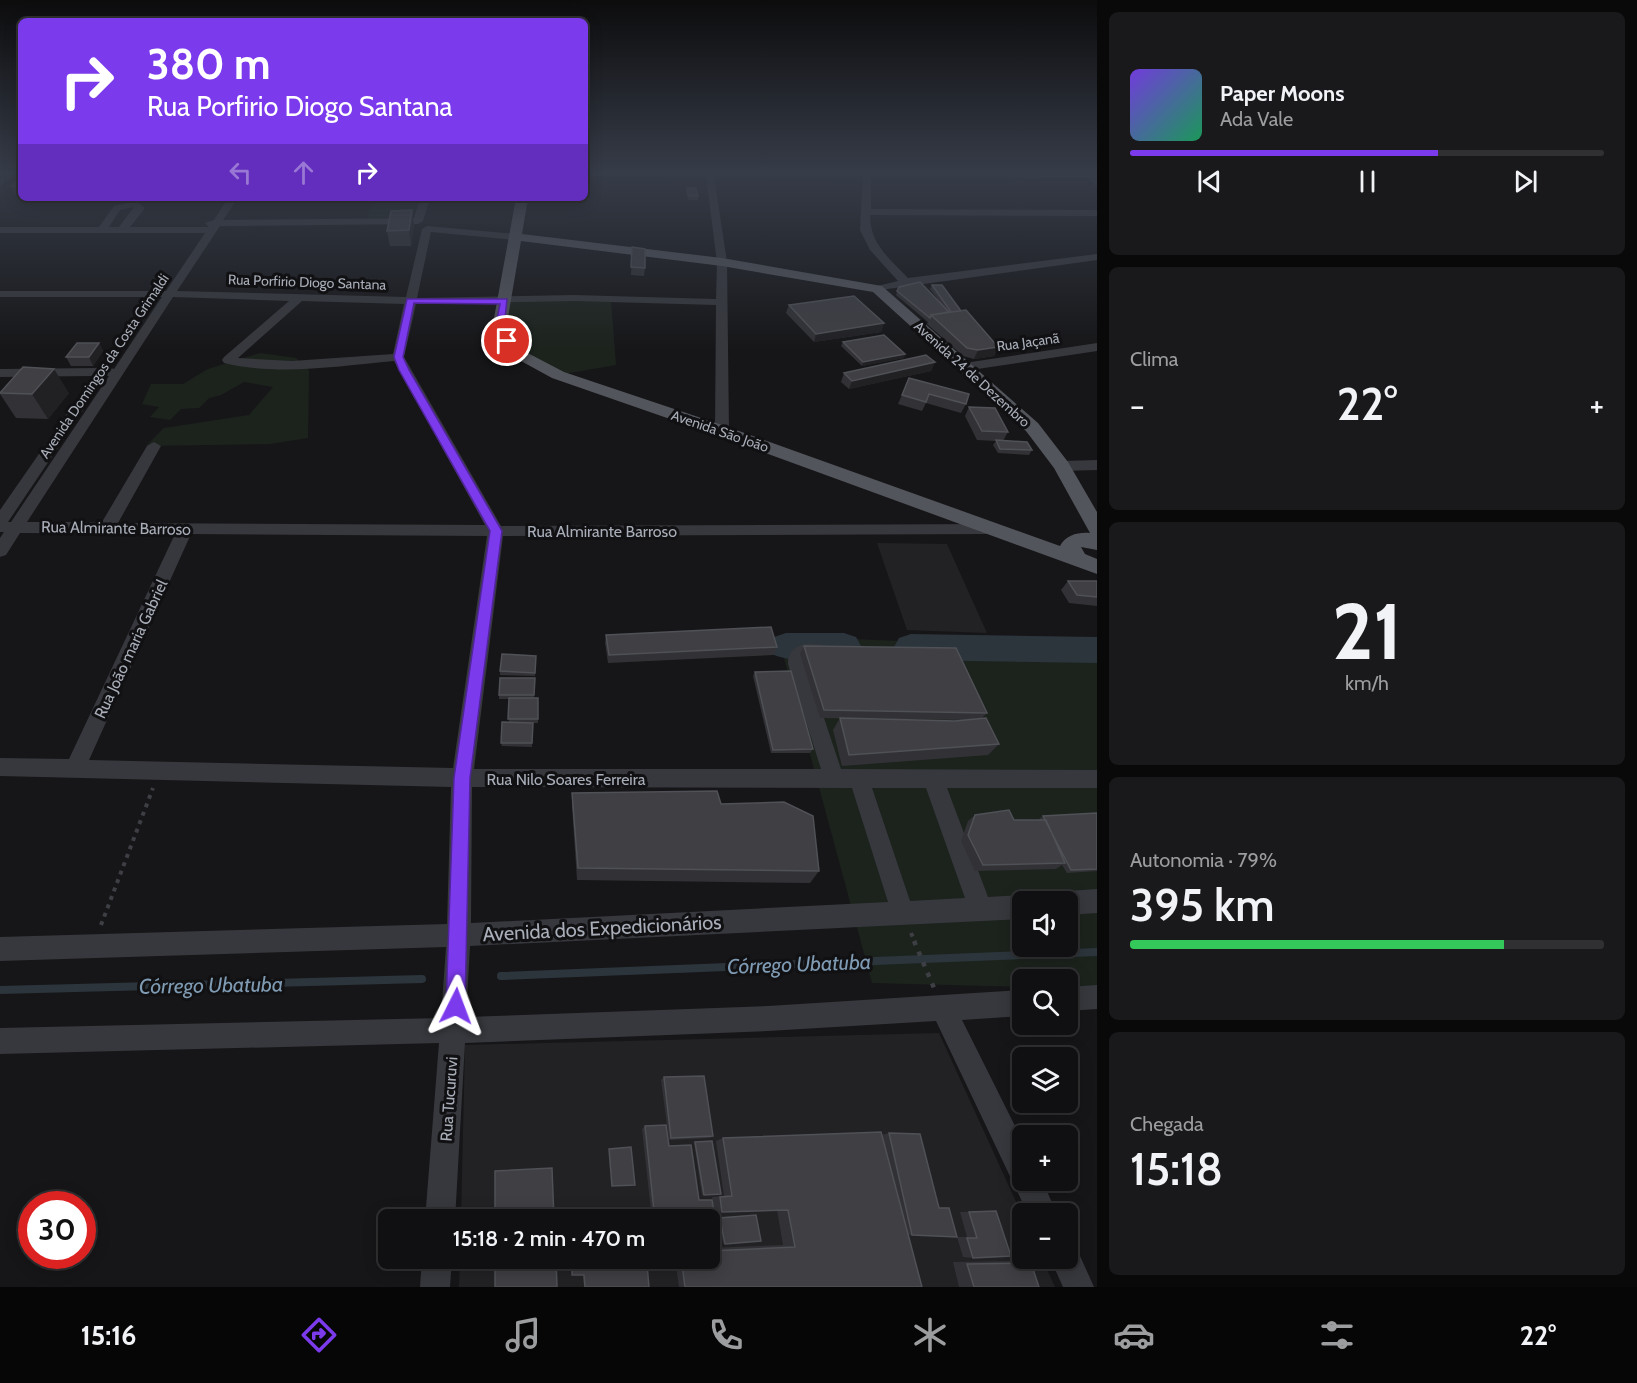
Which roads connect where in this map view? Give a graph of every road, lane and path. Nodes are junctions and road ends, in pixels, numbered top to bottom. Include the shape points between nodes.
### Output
1 (206, 231) edge
2 (207, 231) edge
3 (427, 231) edge
4 (451, 231) edge
5 (517, 231) edge
6 (717, 231) edge
7 (866, 231) edge
8 (516, 237) junction
9 (1097, 257) edge
10 (722, 262) junction
11 (905, 282) junction
12 (877, 289) junction
13 (0, 294) edge
14 (156, 294) junction
15 (171, 294) junction
16 (300, 297) junction
17 (410, 301) junction
18 (504, 301) junction
19 (720, 302) junction
20 (1097, 347) edge
21 (398, 357) junction
22 (964, 367) junction
23 (102, 372) junction
24 (117, 372) junction
25 (0, 373) edge
26 (722, 430) junction
27 (153, 446) dead end
28 (1097, 465) edge
29 (1062, 466) junction
30 (1079, 495) junction
31 (0, 522) edge
32 (8, 527) edge
33 (108, 528) junction
34 (186, 528) junction
35 (1097, 529) edge
36 (496, 531) junction
37 (995, 532) junction
38 (1097, 543) edge
39 (0, 551) edge
40 (1085, 558) edge
41 (846, 652) edge
42 (0, 768) edge
43 (75, 769) junction
44 (159, 771) junction
45 (462, 778) junction
46 (834, 779) junction
47 (860, 779) junction
48 (933, 779) junction
49 (1097, 779) edge
50 (1097, 901) edge
51 (1078, 902) edge
52 (1012, 908) edge
53 (981, 910) junction
54 (906, 921) junction
55 (459, 935) junction
56 (92, 946) junction
57 (0, 949) edge
58 (1097, 997) edge
59 (1078, 998) edge
60 (940, 1000) junction
61 (1012, 1003) edge
62 (454, 1031) junction
63 (0, 1041) edge
64 (1012, 1149) edge
65 (441, 1209) edge
66 (436, 1269) edge
67 (1070, 1269) edge
68 (435, 1287) edge
69 (1079, 1287) edge

1 - 14 street, Avenida Domingos da Costa Grimaldi
2 - 15 street, Avenida Domingos da Costa Grimaldi
3 - 17 street
4 - 8 street
5 - 8 main road, Avenida São João
6 - 10 street
7 - 11 street via 874,248
8 - 10 main road
8 - 18 main road, Avenida São João
9 - 11 street
10 - 12 main road
10 - 19 street
11 - 12 street
12 - 22 main road, Avenida 24 de Dezembro
13 - 14 street, Rua Porfirio Diogo Santana
14 - 15 street, Rua Porfirio Diogo Santana
14 - 23 street, Avenida Domingos da Costa Grimaldi
15 - 16 street, Rua Porfirio Diogo Santana
15 - 24 street, Avenida Domingos da Costa Grimaldi
16 - 17 street, Rua Porfirio Diogo Santana
16 - 21 street via 228,360 290,367
17 - 18 street, Rua Porfirio Diogo Santana
17 - 21 street
18 - 19 street, Rua Porfirio Diogo Santana via 574,298
18 - 26 main road, Avenida São João via 500,329 514,352 558,375
19 - 26 street
20 - 22 street, Rua Jaçanã
21 - 36 street
22 - 29 main road, Avenida 24 de Dezembro via 1032,428
23 - 24 street
23 - 25 street
23 - 31 street, Avenida Domingos da Costa Grimaldi
24 - 32 street, Avenida Domingos da Costa Grimaldi
26 - 37 main road, Avenida São João
27 - 33 street
28 - 29 street
29 - 30 main road, Avenida 24 de Dezembro
30 - 35 main road, Avenida 24 de Dezembro
30 - 40 main road
32 - 33 street, Rua Almirante Barroso
32 - 39 street, Avenida Domingos da Costa Grimaldi
33 - 34 street, Rua Almirante Barroso
34 - 36 street, Rua Almirante Barroso
34 - 43 street, Rua João maria Gabriel
36 - 37 street, Rua Almirante Barroso
36 - 45 street, Rua Tucuruvi
37 - 40 main road, Avenida São João
38 - 40 main road, Avenida São João
41 - 46 street via 802,652 797,657
42 - 43 street, Rua Nilo Soares Ferreira
43 - 44 street, Rua Nilo Soares Ferreira
44 - 45 street, Rua Nilo Soares Ferreira
44 - 56 path
45 - 46 street, Rua Nilo Soares Ferreira
45 - 55 street, Rua Tucuruvi
46 - 47 street, Rua Nilo Soares Ferreira
47 - 48 street, Rua Nilo Soares Ferreira
47 - 54 street
48 - 49 street, Rua Nilo Soares Ferreira
48 - 53 street
50 - 51 street
52 - 53 street, Avenida dos Expedicionários
53 - 54 street, Avenida dos Expedicionários
54 - 55 street, Avenida dos Expedicionários
54 - 60 path
55 - 56 street, Avenida dos Expedicionários
55 - 62 street, Rua Tucuruvi
56 - 57 street, Avenida dos Expedicionários
58 - 59 street
60 - 61 street
60 - 62 street
60 - 64 street
62 - 63 street
62 - 65 street, Rua Tucuruvi
66 - 68 street
67 - 69 street

